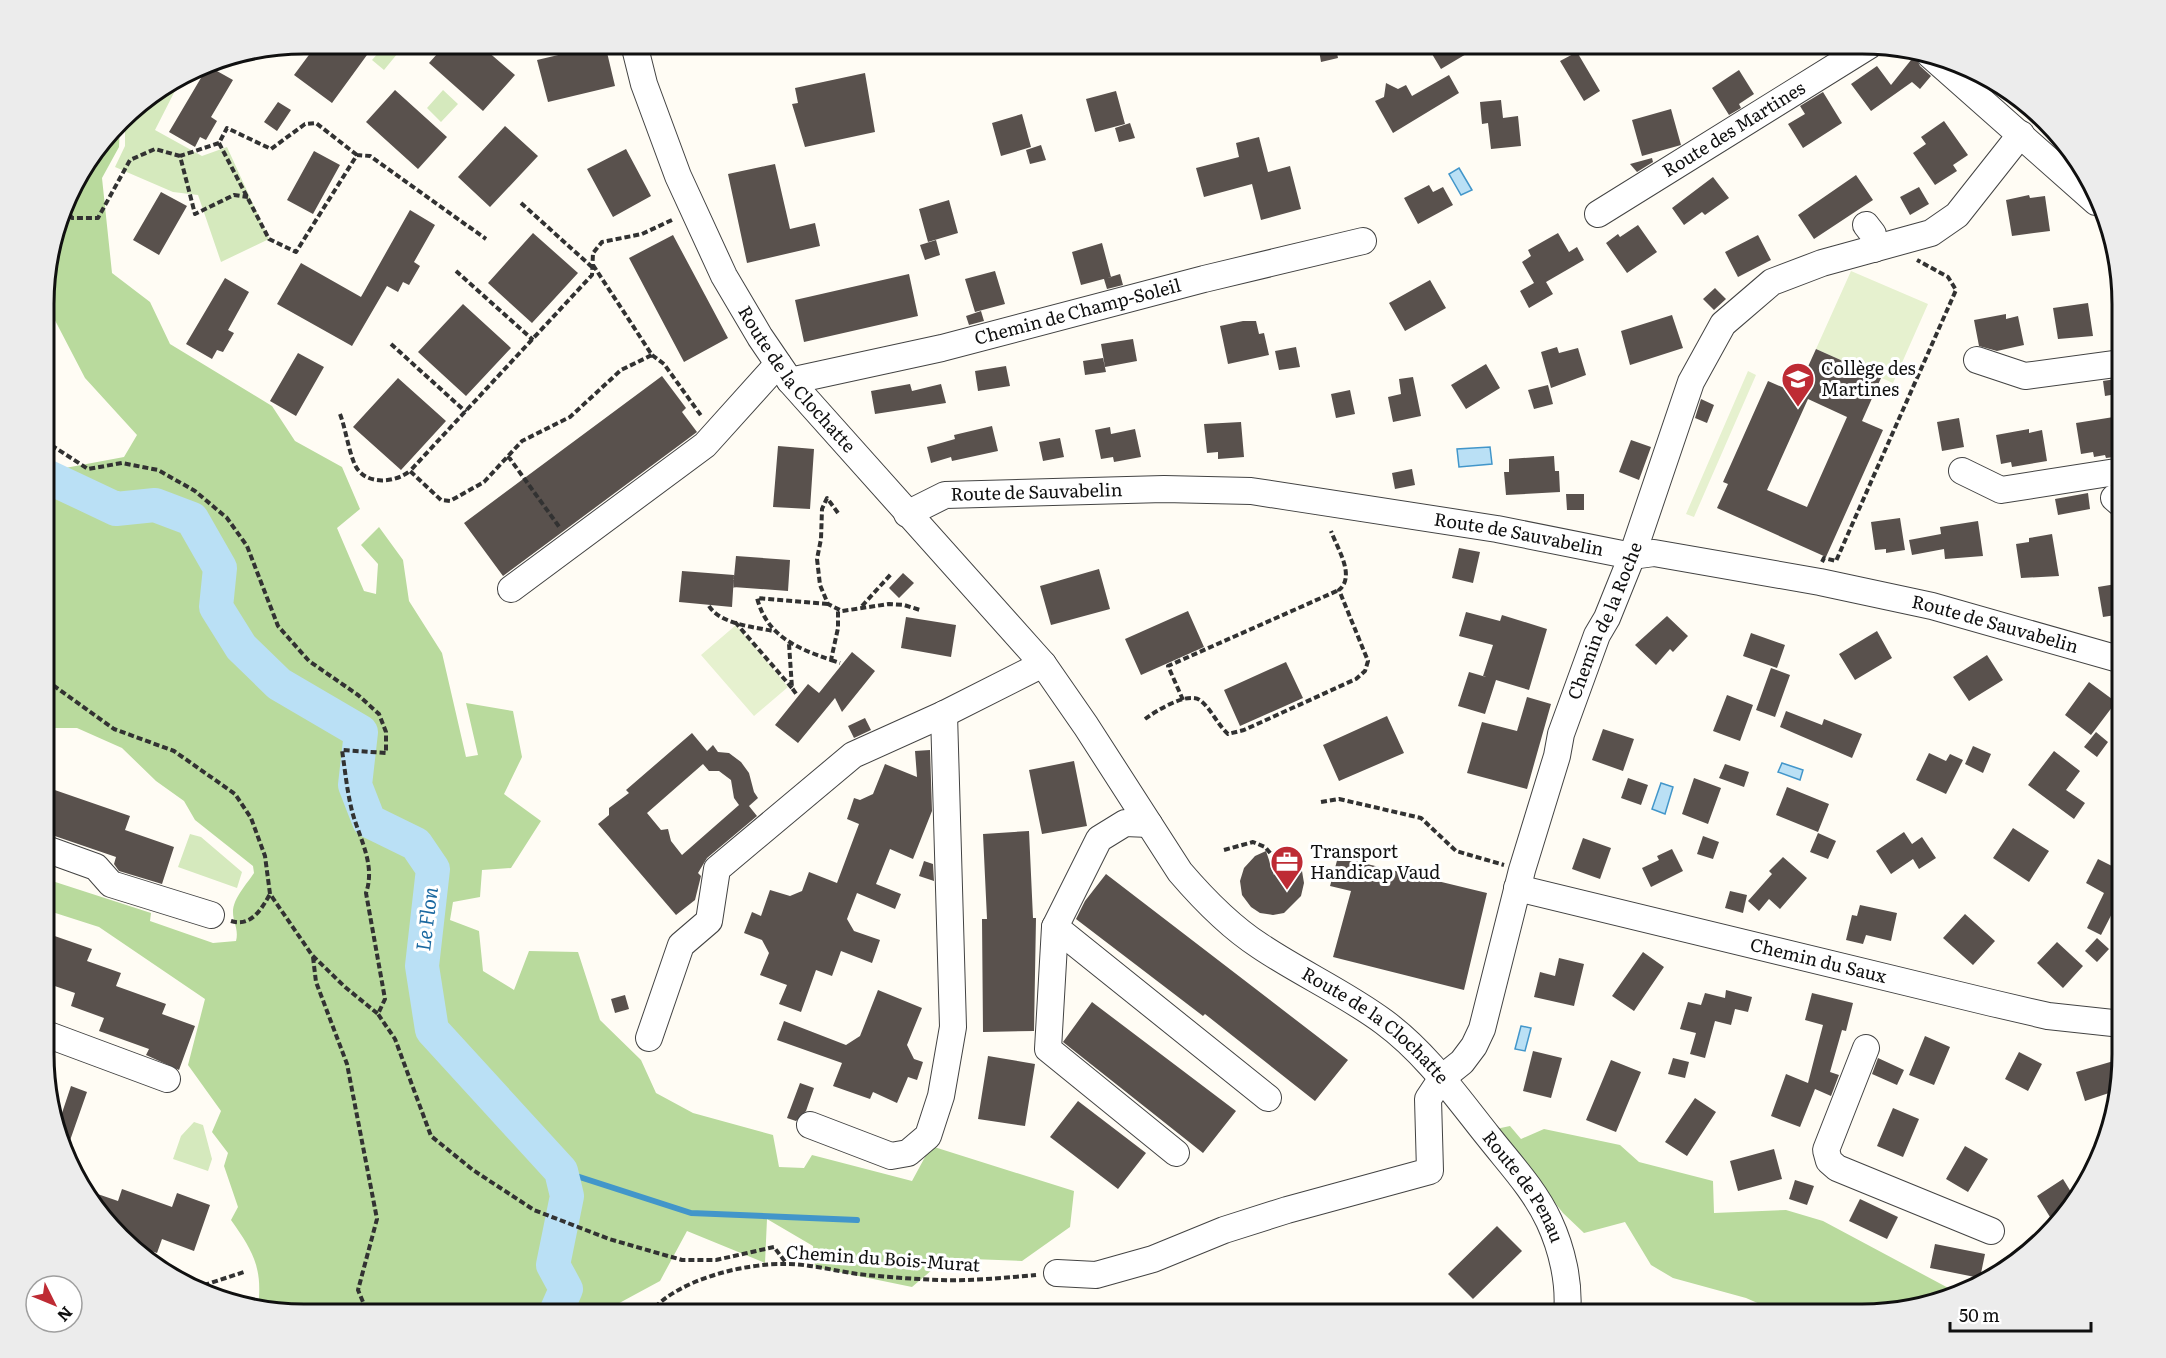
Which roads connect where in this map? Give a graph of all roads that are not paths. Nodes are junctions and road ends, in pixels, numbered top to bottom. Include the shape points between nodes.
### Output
1 (637, 54) edge
2 (1856, 54) edge
3 (1945, 68) edge
4 (2021, 134) junction
5 (2086, 193) edge
6 (1598, 214) dead end
7 (1363, 241) dead end
8 (1977, 360) dead end
9 (2112, 364) edge
10 (784, 372) junction
11 (1962, 471) dead end
12 (2112, 473) edge
13 (907, 514) junction
14 (1632, 556) junction
15 (511, 589) dead end
16 (2112, 657) edge
17 (1043, 664) junction
18 (944, 714) junction
19 (1149, 824) junction
20 (54, 852) edge
21 (1519, 879) junction
22 (212, 915) road end
23 (1055, 927) junction
24 (2112, 1023) edge
25 (54, 1037) edge
26 (649, 1038) dead end
27 (1866, 1048) dead end
28 (1442, 1078) junction
29 (167, 1079) dead end
30 (1268, 1098) dead end
31 (810, 1125) dead end
32 (1176, 1153) dead end
33 (1991, 1231) dead end
34 (1057, 1273) road end
35 (1566, 1304) edge

1 - 10 street, Route de la Clochatte via 659,127 686,195 724,276
2 - 6 street, Route des Martines
3 - 4 street
4 - 5 street
4 - 14 street, Chemin de la Roche via 1957,215 1931,233 1908,241 1870,237 1822,263 1772,282 1723,324 1691,382
7 - 10 street, Chemin de Champ-Soleil via 942,348
8 - 9 street via 2025,376
10 - 13 street, Route de la Clochatte
10 - 15 street via 705,445
11 - 12 street via 2001,490
13 - 14 street, Route de Sauvabelin via 945,495 1164,489 1251,491 1497,529
13 - 17 street, Route de la Clochatte
14 - 16 street, Route de Sauvabelin via 1654,553 1820,582 1932,606
14 - 21 street, Chemin de la Roche via 1597,635 1561,734
17 - 18 street
17 - 19 street, Route de la Clochatte
18 - 26 street via 853,755 717,869 708,921 681,945
18 - 31 street via 953,1027 941,1095 928,1136 908,1153 891,1156
19 - 23 street via 1125,824 1099,839
19 - 28 street, Route de la Clochatte via 1180,872 1226,921 1265,950 1385,1023
20 - 22 street via 96,867 111,884
21 - 24 street, Chemin du Saux via 2025,1011
21 - 28 street, Chemin de la Roche via 1482,1029 1462,1062
23 - 30 street
23 - 32 street via 1048,1049
25 - 29 street
27 - 33 street via 1826,1150 1829,1161
28 - 34 street, Route de la Clochatte via 1428,1099 1430,1171 1287,1210 1153,1259 1096,1275
28 - 35 street, Route de Penau via 1535,1193 1559,1249

